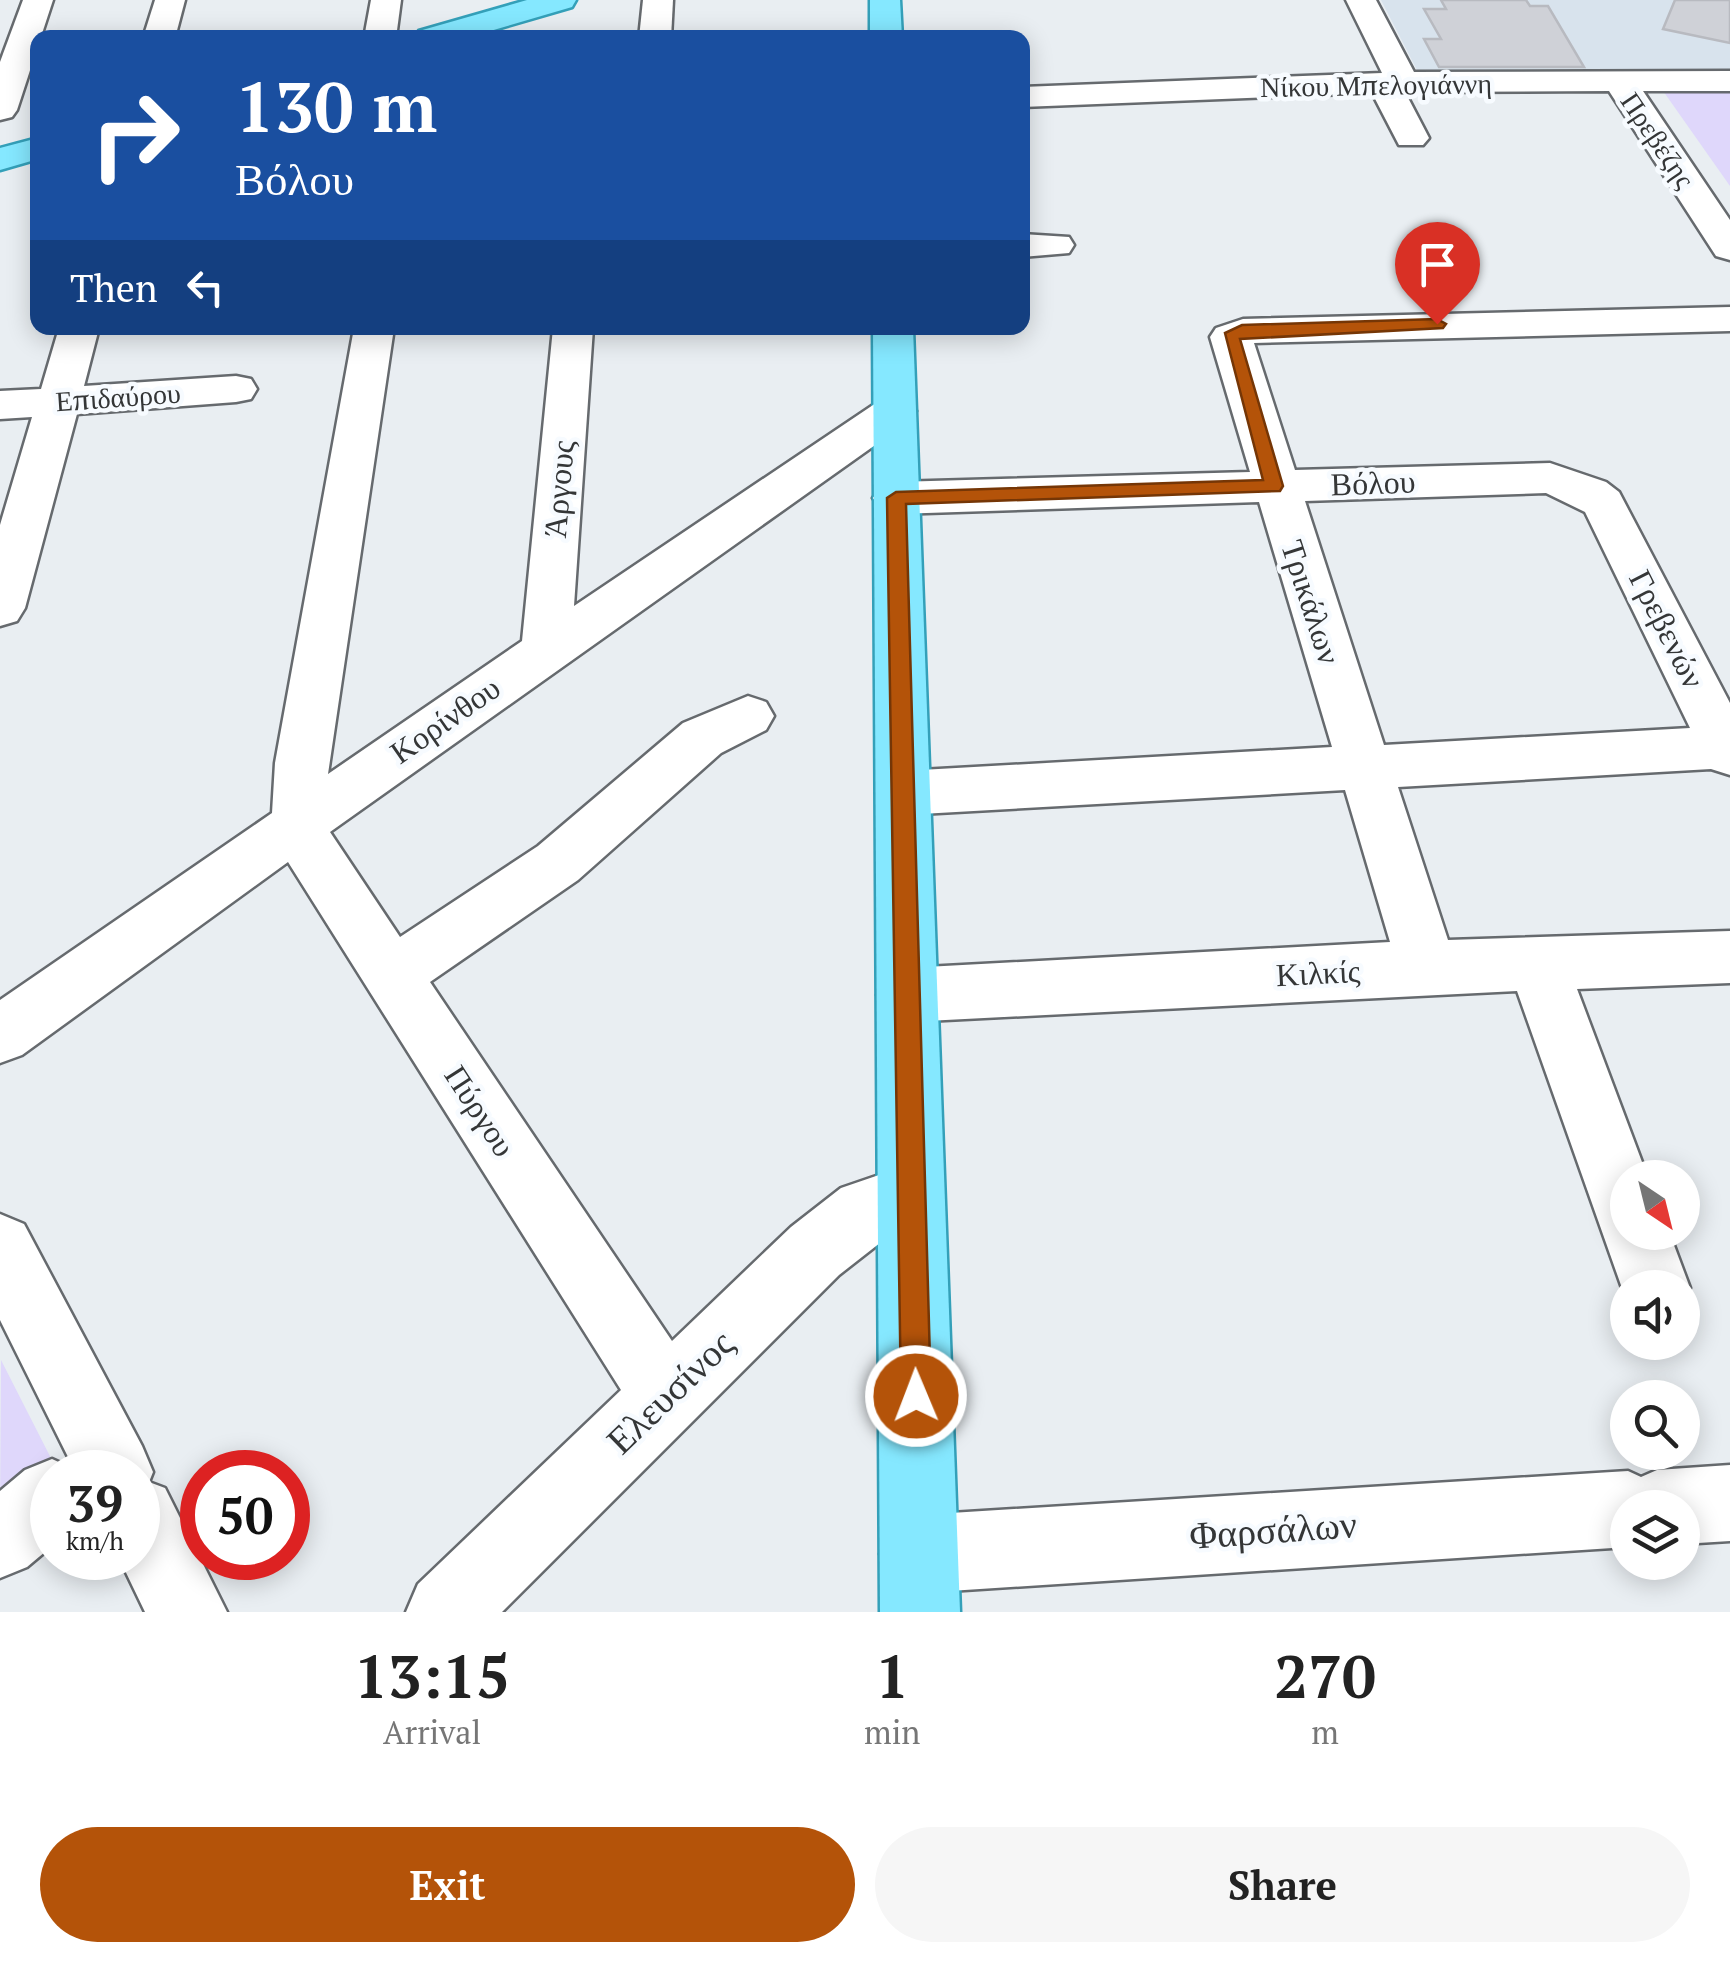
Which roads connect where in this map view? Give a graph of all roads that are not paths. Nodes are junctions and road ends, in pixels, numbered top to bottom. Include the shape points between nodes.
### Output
1 (38, 0) edge
2 (170, 0) edge
3 (386, 0) edge
4 (561, 0) edge
5 (658, 0) edge
6 (886, 0) edge
7 (1361, 0) edge
8 (520, 6) edge
9 (161, 30) edge
10 (381, 30) edge
11 (452, 30) edge
12 (655, 30) edge
13 (886, 30) edge
14 (1730, 81) edge
15 (1620, 82) junction
16 (1394, 83) junction
17 (1030, 96) edge
18 (0, 110) edge
19 (1411, 138) dead end
20 (30, 151) edge
21 (0, 160) edge
22 (1726, 237) edge
23 (1730, 319) edge
24 (77, 335) edge
25 (373, 335) edge
26 (571, 335) edge
27 (892, 335) edge
28 (236, 390) dead end
29 (59, 402) junction
30 (0, 406) edge
31 (894, 411) junction
32 (1274, 486) junction
33 (896, 498) junction
34 (1603, 503) joint
35 (0, 608) edge
36 (546, 650) junction
37 (748, 716) dead end
38 (1728, 751) edge
39 (1364, 769) junction
40 (902, 793) junction
41 (299, 824) junction
42 (1730, 957) edge
43 (1537, 963) junction
44 (1427, 967) junction
45 (391, 975) junction
46 (906, 995) junction
47 (0, 1035) edge
48 (1610, 1164) edge
49 (911, 1197) junction
50 (0, 1248) edge
51 (666, 1396) junction
52 (85, 1450) edge
53 (1730, 1503) edge
54 (1700, 1505) edge
55 (1610, 1511) edge
56 (30, 1522) edge
57 (0, 1540) edge
58 (160, 1573) edge
59 (920, 1583) edge
60 (187, 1612) edge
61 (446, 1612) edge

1 - 18 street
2 - 9 street
3 - 10 street
4 - 8 main road
5 - 12 street
6 - 13 main road
7 - 16 street
8 - 11 main road
14 - 15 street, Νίκου Μπελογιάννη
15 - 16 street, Νίκου Μπελογιάννη
15 - 22 street, Πρεβέζης
16 - 17 street, Νίκου Μπελογιάννη
16 - 19 street
20 - 21 main road
23 - 32 street, Τρικάλων via 1242,330 1231,337
24 - 29 street
25 - 41 street via 302,763
26 - 36 street, Άργους
27 - 31 main road
28 - 29 street, Επιδαύρου
29 - 30 street, Επιδαύρου
29 - 35 street
31 - 33 main road
31 - 36 street, Κορίνθου
32 - 33 street, Βόλου
32 - 34 street, Βόλου via 1550,478
32 - 39 street, Τρικάλων
33 - 40 main road
34 - 38 street, Γρεβενών
36 - 41 street, Κορίνθου
37 - 45 street via 702,738 558,863
38 - 39 street
39 - 40 street
39 - 44 street, Τρικάλων
40 - 46 main road
41 - 45 street, Πύργου
41 - 47 street, Κορίνθου
42 - 43 street, Κιλκίς
43 - 44 street, Κιλκίς
43 - 48 street
44 - 46 street, Κιλκίς
45 - 51 street, Πύργου
46 - 49 main road
49 - 51 street, Ελευσίνος via 866,1212 837,1233
49 - 59 main road
50 - 52 street
51 - 61 street, Ελευσίνος
53 - 54 street
55 - 59 street, Φαρσάλων
56 - 57 street
58 - 60 street

